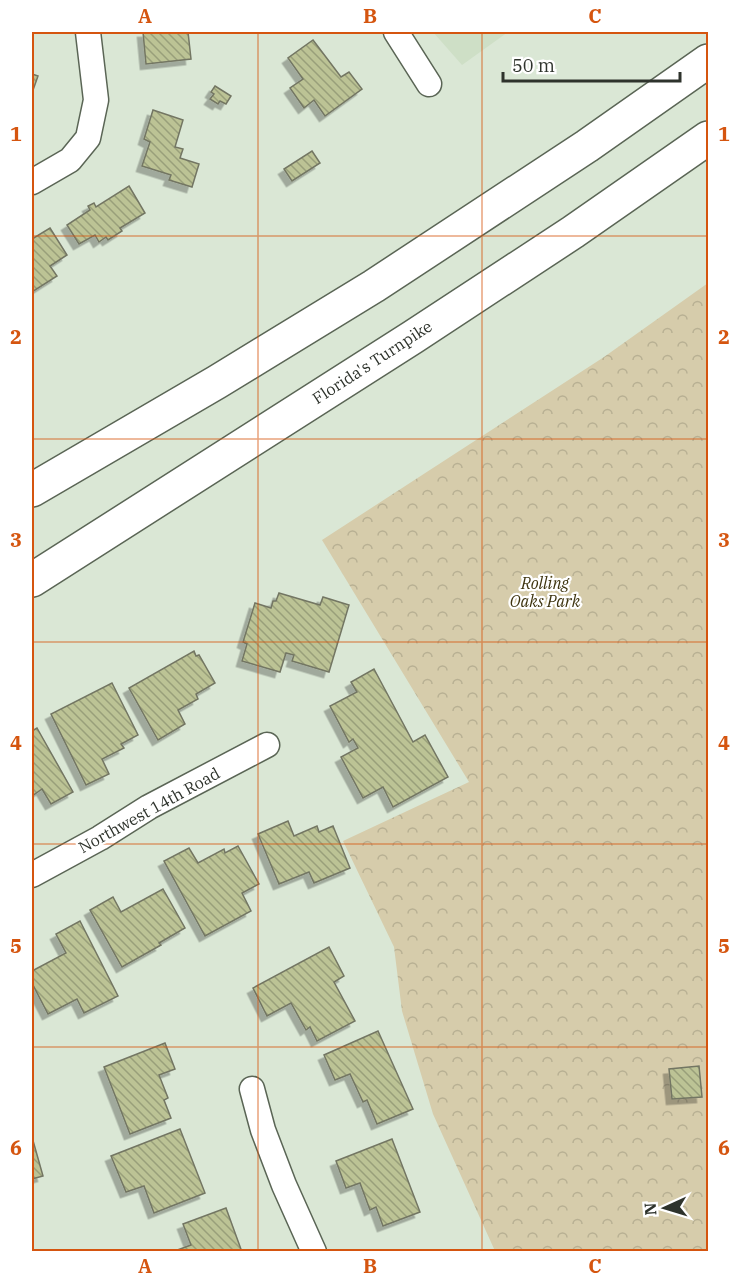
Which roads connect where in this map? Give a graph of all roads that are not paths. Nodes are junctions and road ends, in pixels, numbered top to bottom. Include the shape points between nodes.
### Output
1 (88, 32) edge
2 (396, 32) edge
3 (708, 61) edge
4 (429, 84) dead end
5 (708, 138) edge
6 (32, 182) edge
7 (32, 490) edge
8 (32, 579) edge
9 (267, 745) dead end
10 (32, 875) edge
11 (252, 1089) dead end
12 (314, 1251) edge

1 - 6 street via 96,100 88,138 70,160
2 - 4 street
3 - 7 highway via 588,146 374,286
5 - 8 highway, Florida's Turnpike via 443,317
9 - 10 street, Northwest 14th Road
11 - 12 street via 284,1185

